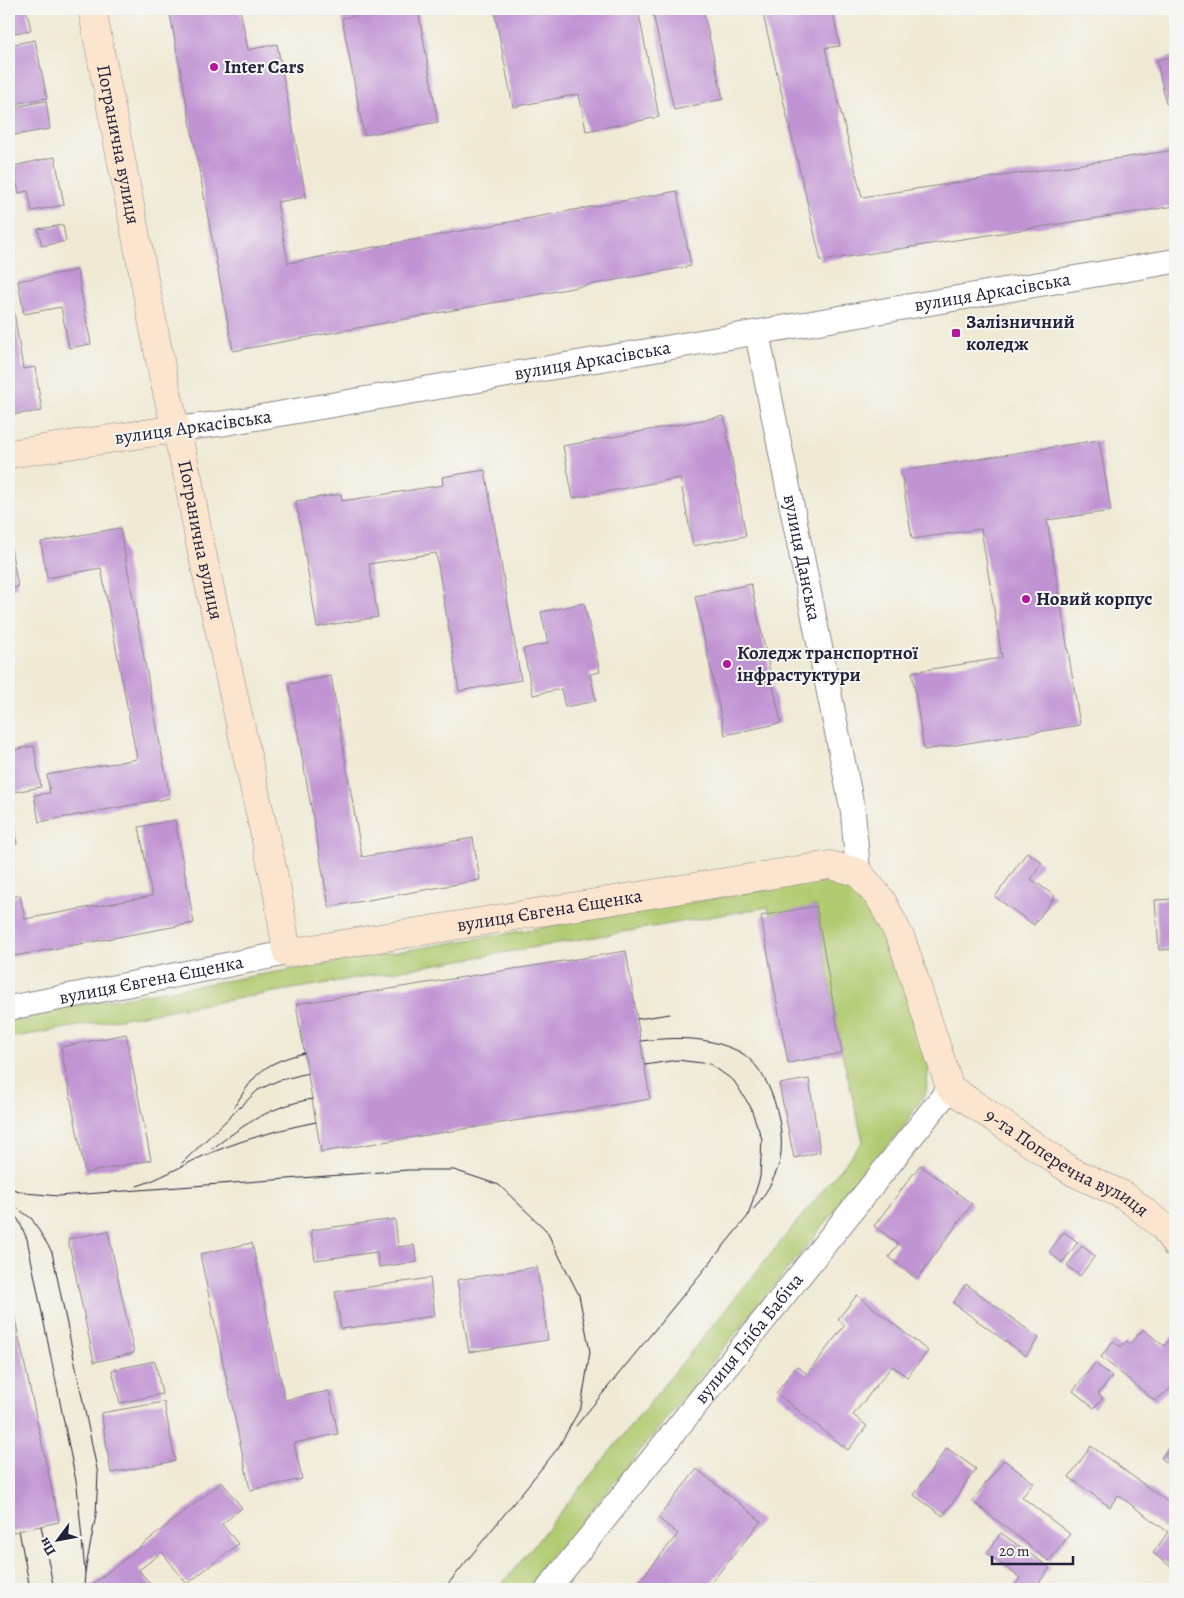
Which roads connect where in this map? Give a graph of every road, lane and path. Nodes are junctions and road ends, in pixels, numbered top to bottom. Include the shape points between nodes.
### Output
1 (92, 9) edge
2 (1175, 261) edge
3 (757, 333) junction
4 (176, 429) junction
5 (9, 454) edge
6 (858, 872) junction
7 (288, 953) junction
8 (9, 1008) edge
9 (950, 1088) junction
10 (1175, 1244) edge
11 (548, 1589) edge

1 - 4 street, Погранична вулиця
2 - 3 street, вулиця Аркасівська
3 - 4 street, вулиця Аркасівська
3 - 6 street, вулиця Данська via 853,812
4 - 5 street, вулиця Аркасівська
4 - 7 street, Погранична вулиця
6 - 7 street, вулиця Євгена Єщенка via 830,866
6 - 9 street via 882,901 902,941
7 - 8 street, вулиця Євгена Єщенка
9 - 10 street, 9-та Поперечна вулиця via 1073,1172 1125,1196 1164,1227
9 - 11 street, вулиця Гліба Бабіча

